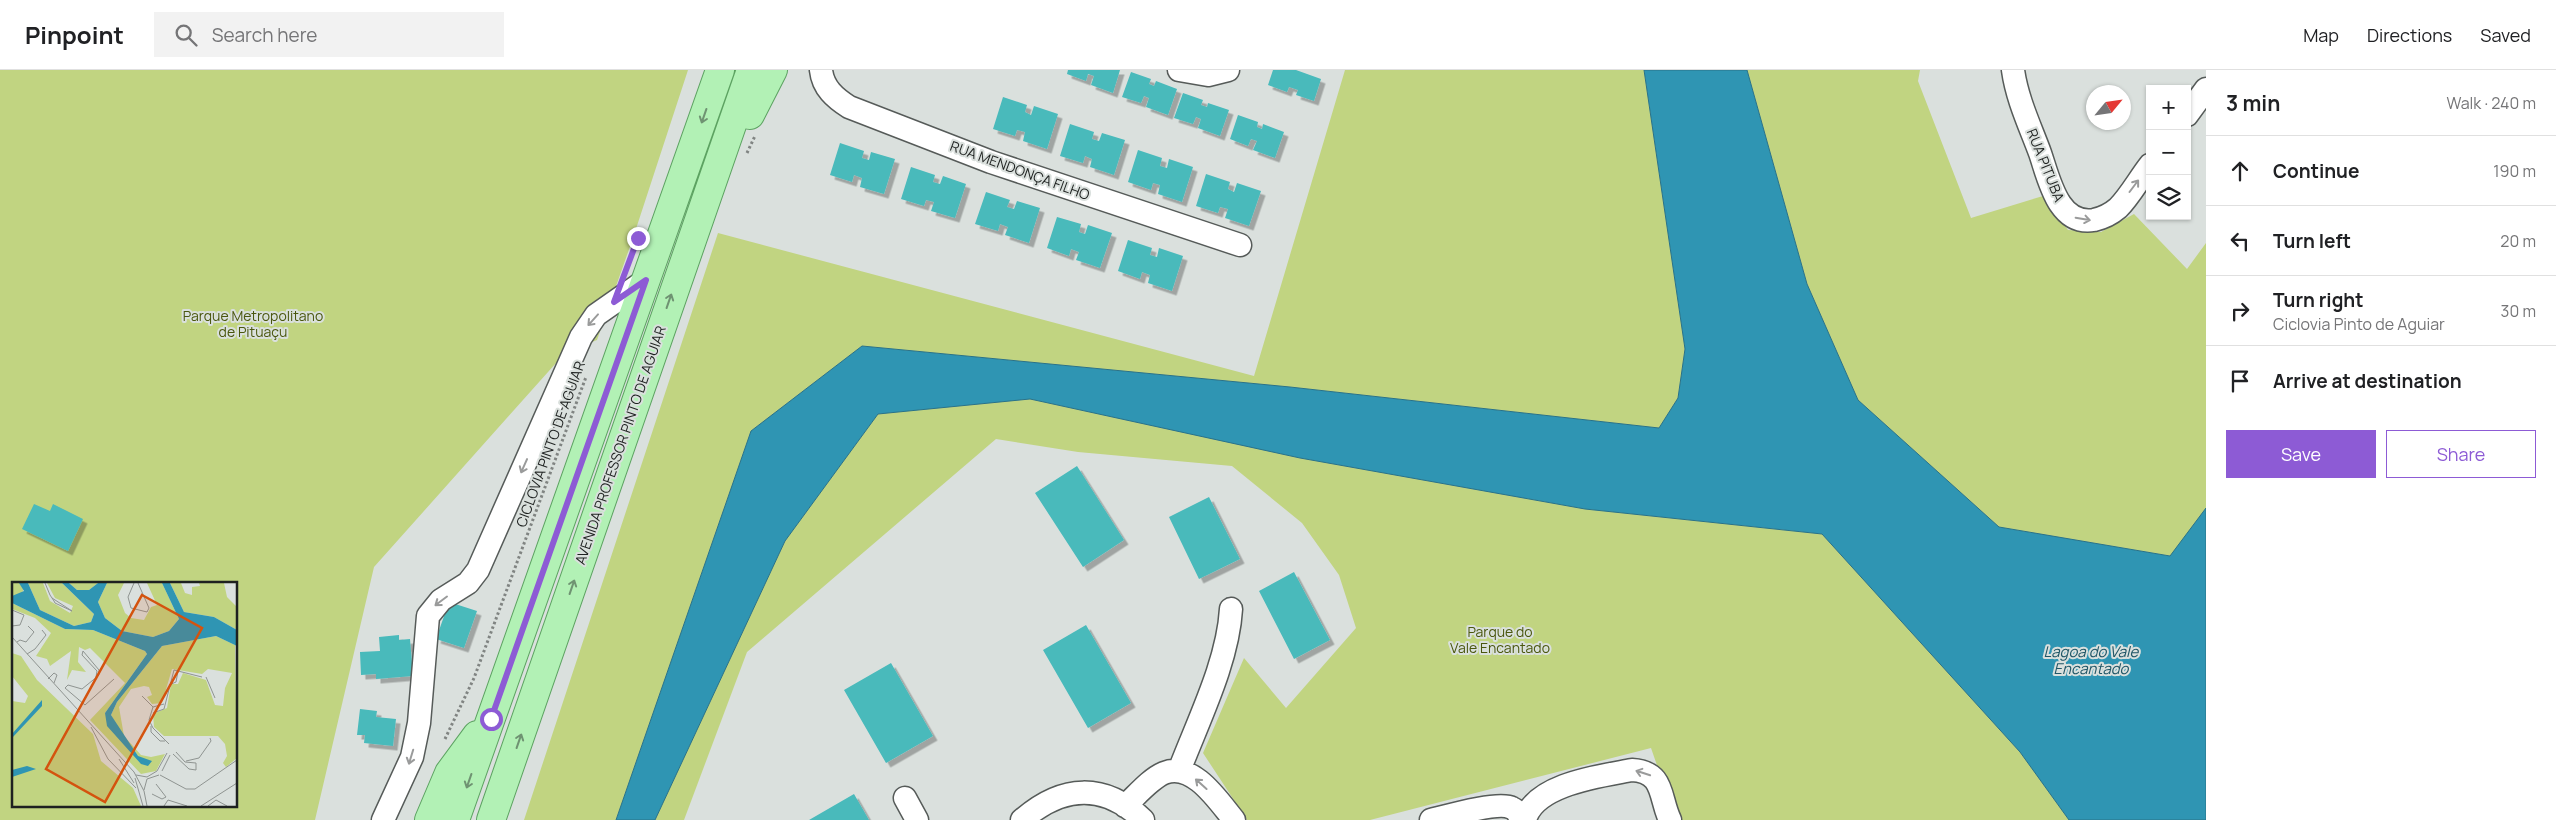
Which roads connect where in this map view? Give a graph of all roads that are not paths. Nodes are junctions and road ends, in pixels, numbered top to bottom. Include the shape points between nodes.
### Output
1 (720, 70) edge
2 (751, 70) edge
3 (773, 70) edge
4 (821, 70) edge
5 (1179, 70) edge
6 (1228, 70) edge
7 (2013, 70) edge
8 (2206, 89) edge
9 (2191, 109) edge
10 (2146, 170) edge
11 (706, 201) junction
12 (1240, 245) dead end
13 (646, 280) junction
14 (1231, 609) dead end
15 (491, 719) junction
16 (1180, 771) junction
17 (1559, 787) junction
18 (905, 798) dead end
19 (1125, 806) junction
20 (1475, 809) junction
21 (1666, 817) edge
22 (383, 820) edge
23 (429, 820) edge
24 (455, 820) edge
25 (491, 820) edge
26 (917, 820) edge
27 (1022, 820) edge
28 (1143, 820) edge
29 (1234, 820) edge
30 (1431, 820) edge
31 (1521, 820) edge
32 (1525, 820) edge

1 -> 13 main road
2 - 11 main road, AVENIDA PROFESSOR PINTO DE AGUIAR
3 - 11 main road
4 - 12 street, RUA MENDONÇA FILHO via 827,88 849,108 991,162
5 - 6 street via 1208,75
7 -> 10 street, RUA PITUBA via 2020,99 2054,193 2070,214 2088,221 2110,214
8 - 9 street
25 -> 11 main road, AVENIDA PROFESSOR PINTO DE AGUIAR via 674,285
13 - 15 main road
13 -> 22 street via 590,322 478,570 468,583 441,600 428,616 419,723 412,757
14 - 16 street via 1230,631 1221,660
15 - 23 main road via 449,773
15 -> 24 main road
16 - 19 street via 1156,778
29 -> 16 street via 1204,786
17 - 20 street via 1539,787 1492,799
21 -> 17 street via 1656,780 1642,770
17 - 32 street via 1534,802
18 - 26 street
19 - 27 street via 1104,795 1072,792 1036,808
19 - 28 street
20 - 30 street
20 - 31 street via 1507,806 1517,812

